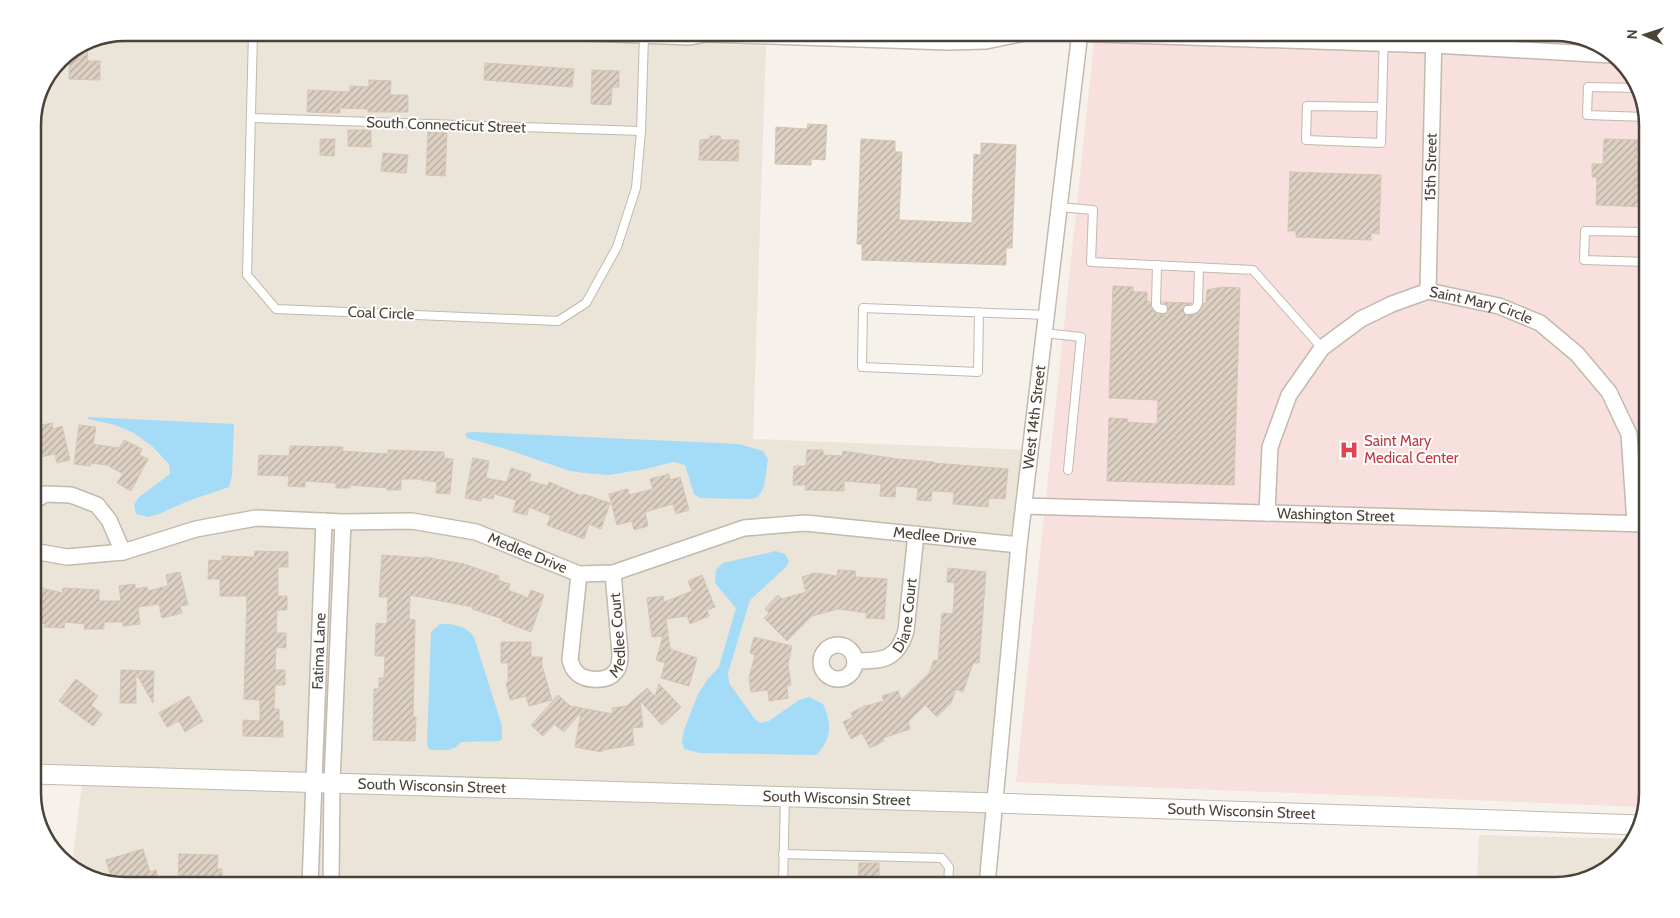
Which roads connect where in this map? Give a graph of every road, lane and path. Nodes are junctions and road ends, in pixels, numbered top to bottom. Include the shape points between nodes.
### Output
1 (253, 41) edge
2 (644, 41) edge
3 (918, 41) edge
4 (986, 41) edge
5 (1079, 41) edge
6 (1384, 41) edge
7 (1434, 41) edge
8 (1465, 41) edge
9 (1600, 54) edge
10 (1630, 88) edge
11 (1382, 107) junction
12 (1639, 117) edge
13 (251, 118) junction
14 (641, 131) junction
15 (1059, 207) junction
16 (1639, 232) edge
17 (1639, 262) edge
18 (1157, 265) junction
19 (1198, 267) junction
20 (1428, 291) junction
21 (1163, 309) dead end
22 (1188, 310) dead end
23 (979, 312) junction
24 (1046, 315) junction
25 (1044, 334) junction
26 (1322, 348) junction
27 (1068, 470) dead end
28 (41, 497) edge
29 (1024, 506) junction
30 (1639, 509) edge
31 (1267, 513) junction
32 (324, 521) junction
33 (343, 522) junction
34 (1639, 524) edge
35 (916, 534) junction
36 (1019, 545) junction
37 (41, 552) edge
38 (123, 552) junction
39 (613, 573) junction
40 (579, 574) junction
41 (855, 661) dead end
42 (41, 774) edge
43 (323, 782) junction
44 (785, 796) junction
45 (995, 803) junction
46 (1632, 825) edge
47 (783, 854) junction
48 (311, 877) edge
49 (330, 877) edge
50 (783, 877) edge
51 (948, 877) edge
52 (988, 877) edge

1 - 13 lane, Coal Circle
2 - 14 lane, Coal Circle
3 - 4 street
5 - 15 street, West 14th Street
6 - 11 lane
7 - 20 street, 15th Street
8 - 9 street
10 - 12 lane via 1588,87 1587,115
11 - 11 lane via 1381,143 1306,140 1307,106
13 - 14 lane, South Connecticut Street
13 - 14 lane, Coal Circle via 247,275 276,309 558,321 586,303 617,247 636,188
15 - 18 lane via 1093,210 1091,262
15 - 24 street, West 14th Street
16 - 17 lane via 1585,231 1584,260
18 - 19 lane
18 - 21 lane via 1156,305
19 - 22 lane via 1198,303 1196,308
19 - 26 lane via 1253,270
20 - 26 street, Saint Mary Circle via 1361,319
20 - 30 street, Saint Mary Circle via 1499,306 1540,324 1577,354 1608,392 1629,434
23 - 23 lane via 863,308 862,367 978,372
23 - 24 lane
24 - 25 street, West 14th Street
25 - 27 lane via 1081,337
25 - 29 street, West 14th Street
26 - 31 street, Saint Mary Circle via 1289,395 1270,447
28 - 38 street via 70,495 97,505 109,520
29 - 31 street, Washington Street
29 - 36 street, West 14th Street
31 - 34 street, Washington Street
32 - 33 street, Medlee Drive
32 - 38 street, Medlee Drive via 256,518 196,529
32 - 43 street, Fatima Lane
33 - 40 street, Medlee Drive via 412,521 476,532
33 - 43 street, Fatima Lane
35 - 36 street, Medlee Drive
35 - 39 street, Medlee Drive via 805,523 744,528
35 - 41 street, Diane Court via 902,645 891,656 880,660
36 - 45 street, West 14th Street
37 - 38 street, Medlee Drive via 67,557
39 - 40 street, Medlee Drive
39 - 40 street, Medlee Court via 620,664 615,674 603,679 580,675 570,660
42 - 43 street, South Wisconsin Street
43 - 44 street, South Wisconsin Street
43 - 48 street
43 - 49 street
44 - 45 street, South Wisconsin Street
44 - 47 lane
45 - 46 street, South Wisconsin Street
45 - 52 street, West 14th Street
47 - 50 lane
47 - 51 lane via 942,858 949,867

